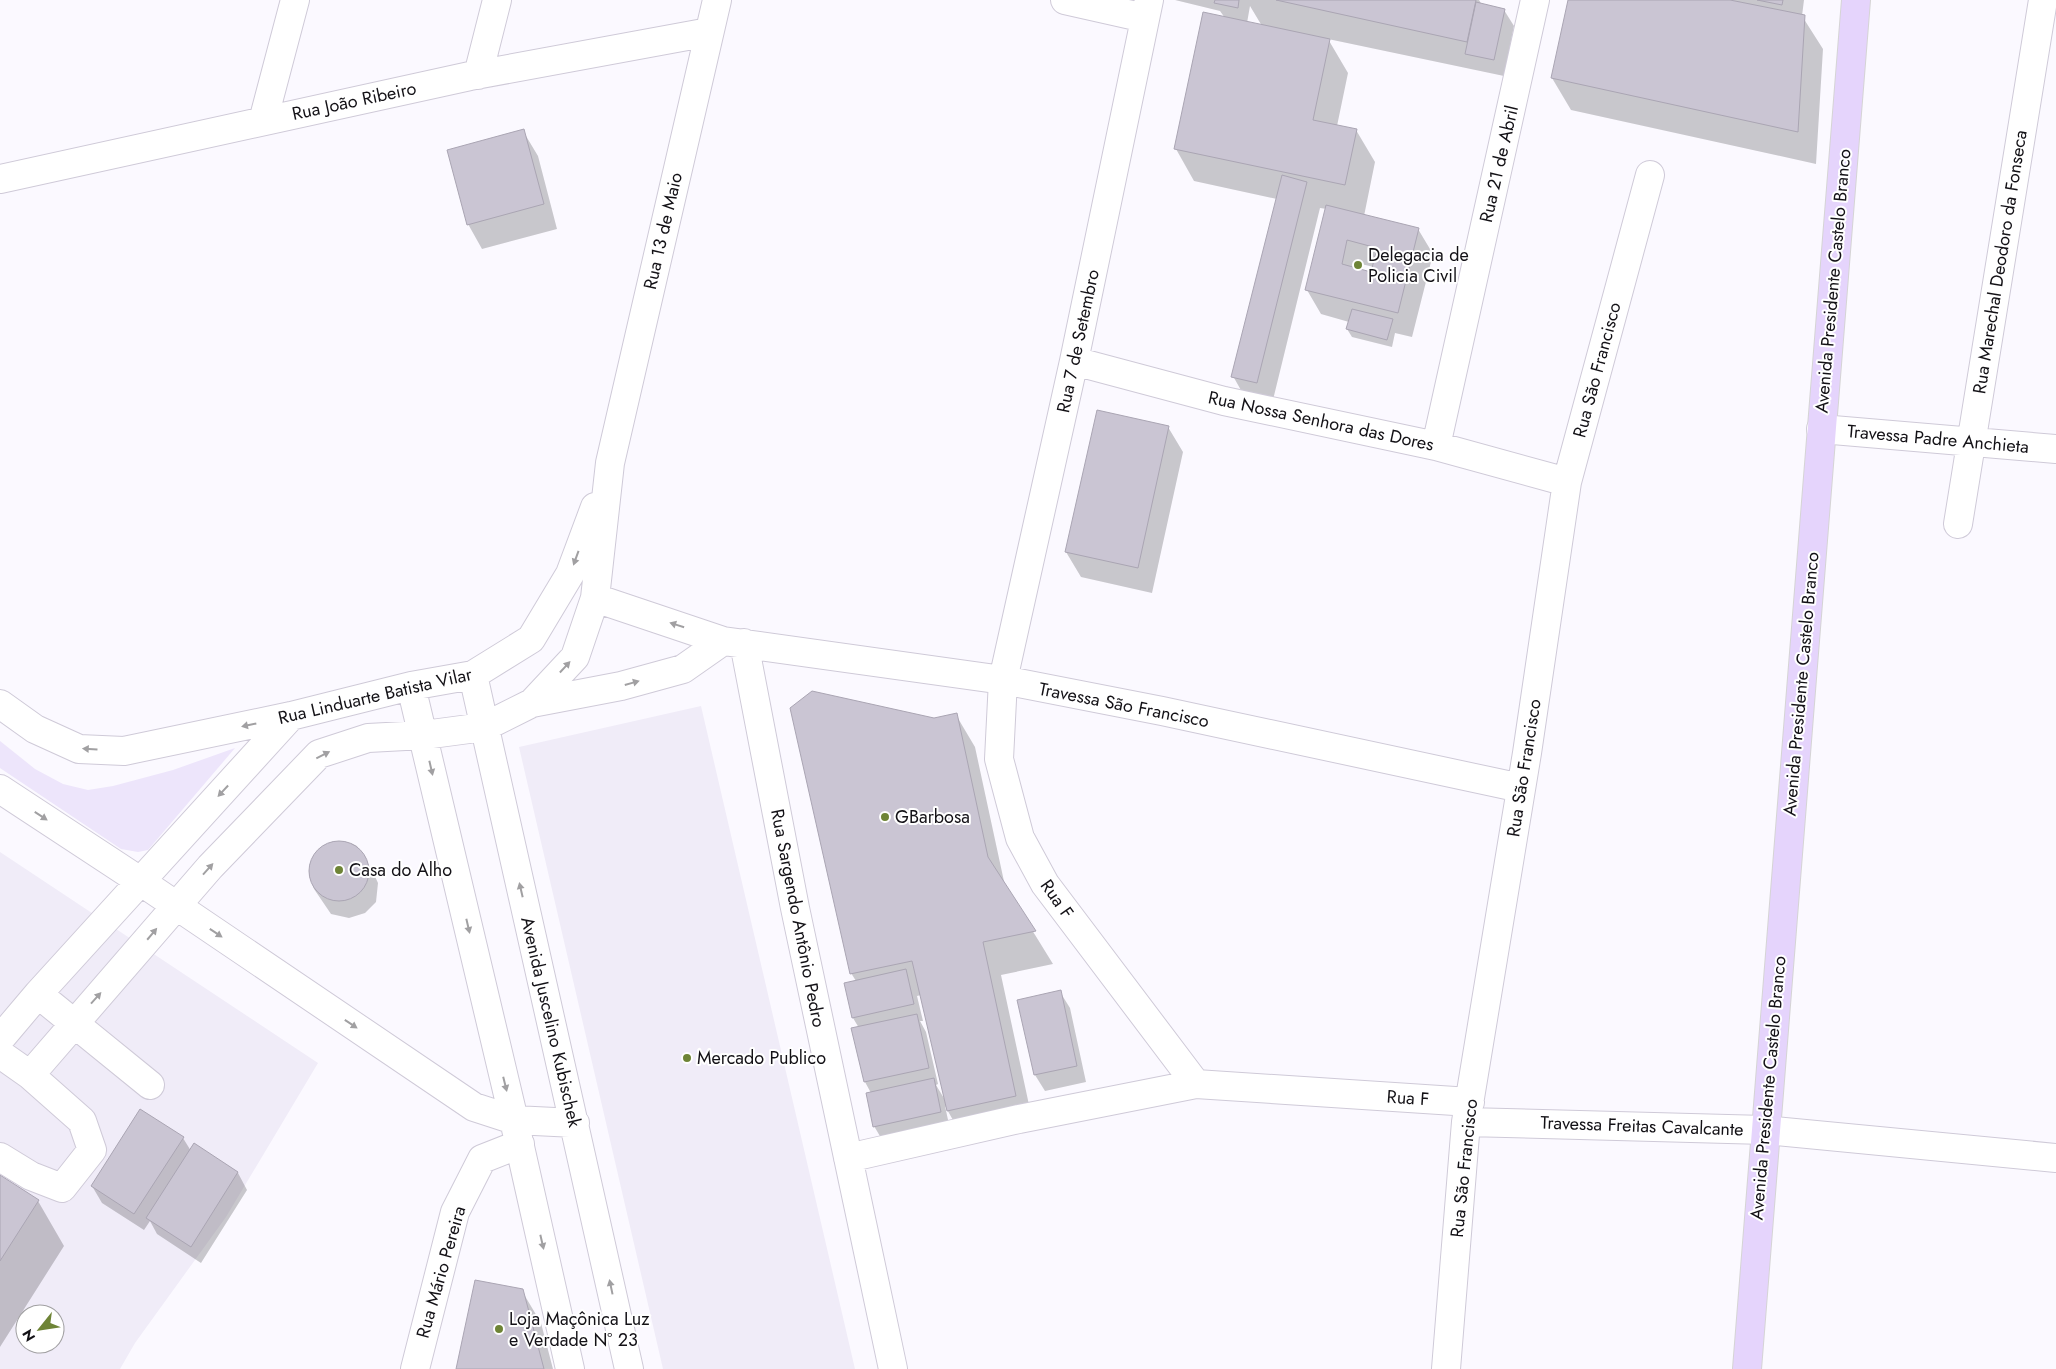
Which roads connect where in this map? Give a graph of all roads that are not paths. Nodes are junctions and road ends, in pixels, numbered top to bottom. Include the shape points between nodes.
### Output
1 (295, 0) edge
2 (497, 0) edge
3 (717, 0) edge
4 (1065, 0) edge
5 (1535, 0) edge
6 (1856, 0) edge
7 (2043, 0) edge
8 (1147, 9) edge
9 (709, 32) junction
10 (478, 75) junction
11 (264, 120) junction
12 (1650, 175) dead end
13 (0, 179) edge
14 (1074, 361) junction
15 (1821, 429) junction
16 (1970, 442) junction
17 (1436, 446) junction
18 (2056, 450) edge
19 (610, 463) junction
20 (1567, 482) junction
21 (1958, 524) dead end
22 (595, 598) junction
23 (734, 642) junction
24 (473, 674) junction
25 (1003, 680) junction
26 (411, 686) junction
27 (532, 703) junction
28 (0, 704) edge
29 (291, 716) junction
30 (484, 727) junction
31 (424, 735) junction
32 (1521, 788) junction
33 (0, 789) edge
34 (140, 881) junction
35 (176, 905) junction
36 (38, 994) junction
37 (74, 1022) junction
38 (0, 1039) edge
39 (0, 1054) edge
40 (30, 1075) junction
41 (1196, 1084) junction
42 (150, 1085) dead end
43 (1468, 1112) junction
44 (575, 1123) junction
45 (1765, 1130) junction
46 (517, 1132) junction
47 (0, 1156) edge
48 (848, 1158) junction
49 (2056, 1158) edge
50 (414, 1369) edge
51 (570, 1369) edge
52 (629, 1369) edge
53 (892, 1369) edge
54 (1446, 1369) edge
55 (1747, 1369) edge

1 - 11 street
2 - 10 street
3 - 9 street, Rua 13 de Maio
4 - 8 street
5 - 17 street, Rua 21 de Abril
6 - 15 main road, Avenida Presidente Castelo Branco
7 - 16 street, Rua Marechal Deodoro da Fonseca
8 - 14 street, Rua 7 de Setembro
9 - 10 street, Rua João Ribeiro
9 - 19 street, Rua 13 de Maio
10 - 11 street, Rua João Ribeiro
11 - 13 street, Rua João Ribeiro
12 - 20 street, Rua São Francisco
14 - 17 street, Rua Nossa Senhora das Dores via 1224,401
14 - 25 street, Rua 7 de Setembro
15 - 16 street, Travessa Padre Anchieta
15 - 45 main road, Avenida Presidente Castelo Branco
16 - 18 street, Travessa Padre Anchieta
16 - 21 street, Rua Marechal Deodoro da Fonseca
17 - 20 street, Rua Nossa Senhora das Dores
19 - 22 street
19 -> 24 street, Rua Linduarte Batista Vilar via 570,574 531,639
20 - 32 street, Rua São Francisco
23 -> 22 street, Travessa São Francisco
27 -> 22 street via 575,657
23 - 25 street, Travessa São Francisco
27 -> 23 street via 621,686 683,669
23 - 48 street, Rua Sargendo Antônio Pedro
24 - 26 street, Rua Linduarte Batista Vilar
24 - 30 street, Avenida Juscelino Kubischek
25 - 32 street, Travessa São Francisco
25 - 41 street, Rua F via 1000,760 1020,838 1045,884
26 - 29 street, Rua Linduarte Batista Vilar
26 - 31 street
27 - 30 street
29 -> 28 street, Rua Linduarte Batista Vilar via 124,751 79,749 35,729
29 -> 34 street
30 - 31 street
44 -> 30 street, Avenida Juscelino Kubischek
35 -> 31 street via 319,754 368,738
31 -> 46 street
32 - 43 street, Rua São Francisco
33 -> 34 street
34 - 35 street
34 - 36 street
37 -> 35 street
35 -> 46 street via 474,1107
36 - 37 street
36 - 38 street
37 - 40 street
37 - 42 street
39 - 40 street
40 - 47 street via 82,1121 92,1150 62,1188 31,1176
41 - 43 street, Rua F
41 - 48 street, Rua F via 1019,1119
43 - 45 street, Travessa Freitas Cavalcante
43 - 54 street, Rua São Francisco
44 - 46 street
52 -> 44 street, Avenida Juscelino Kubischek
45 - 49 street, Travessa Freitas Cavalcante
45 - 55 main road, Avenida Presidente Castelo Branco
46 - 50 street, Rua Mário Pereira via 482,1159 455,1212
46 -> 51 street
48 - 53 street, Rua Sargendo Antônio Pedro

